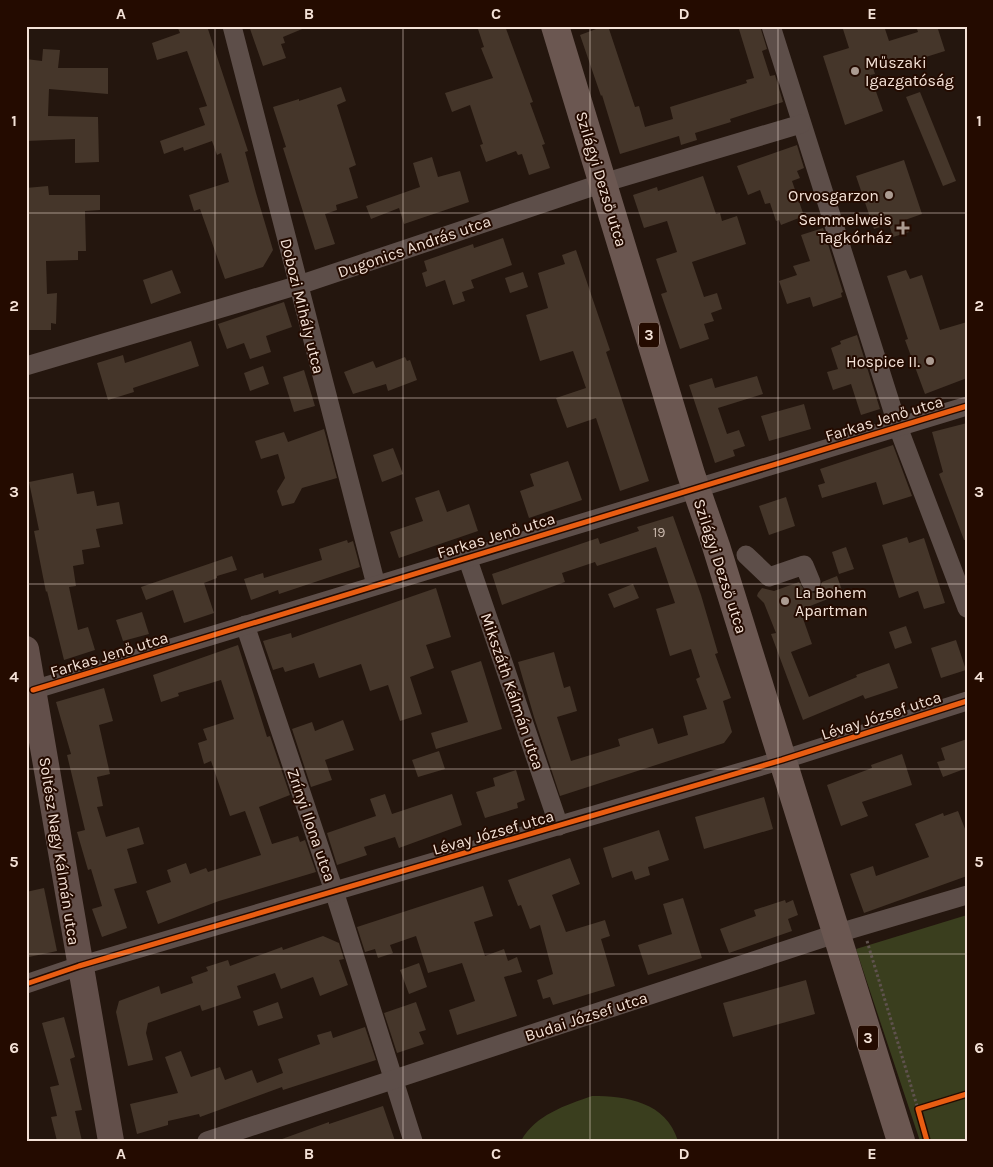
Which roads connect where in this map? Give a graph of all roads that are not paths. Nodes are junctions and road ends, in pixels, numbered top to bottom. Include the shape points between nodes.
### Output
1 (232, 26) edge
2 (555, 26) edge
3 (772, 26) edge
4 (800, 124) junction
5 (603, 183) junction
6 (299, 285) junction
7 (26, 366) edge
8 (967, 406) edge
9 (898, 427) junction
10 (696, 488) junction
11 (746, 555) dead end
12 (467, 557) junction
13 (811, 582) dead end
14 (376, 585) junction
15 (967, 608) edge
16 (244, 625) junction
17 (26, 649) edge
18 (33, 690) junction
19 (967, 701) edge
20 (782, 760) junction
21 (558, 826) junction
22 (334, 892) junction
23 (967, 894) edge
24 (835, 934) junction
25 (79, 966) junction
26 (26, 984) edge
27 (394, 1080) junction
28 (111, 1141) edge
29 (207, 1141) edge
30 (413, 1141) edge
31 (901, 1141) edge

1 - 6 street, Dobozi Mihály utca
2 - 5 main road, Szilágyi Dezső utca / 3
3 - 4 street
4 - 5 street, Dugonics András utca
4 - 9 street
5 - 6 street, Dugonics András utca
5 - 10 main road, Szilágyi Dezső utca / 3
6 - 7 street, Dugonics András utca
6 - 14 street, Dobozi Mihály utca
8 - 9 street, Farkas Jenő utca
9 - 10 street, Farkas Jenő utca
9 - 15 street
10 - 12 street, Farkas Jenő utca
10 - 20 main road, Szilágyi Dezső utca / 3
11 - 13 street via 769,577 804,565
12 - 14 street, Farkas Jenő utca
12 - 21 street, Mikszáth Kálmán utca
14 - 16 street, Farkas Jenő utca
16 - 18 street, Farkas Jenő utca
16 - 22 street, Zrínyi Ilona utca
17 - 18 street, Soltész Nagy Kálmán utca
18 - 25 street, Soltész Nagy Kálmán utca
19 - 20 street, Lévay József utca
20 - 21 street, Lévay József utca
20 - 24 main road, Szilágyi Dezső utca / 3
21 - 22 street, Lévay József utca
22 - 25 street, Lévay József utca
22 - 27 street, Zrínyi Ilona utca
23 - 24 street, Budai József utca
24 - 27 street, Budai József utca
24 - 31 main road, 3
25 - 26 street, Lévay József utca
25 - 28 street, Soltész Nagy Kálmán utca
27 - 29 street, Budai József utca
27 - 30 street, Zrínyi Ilona utca

